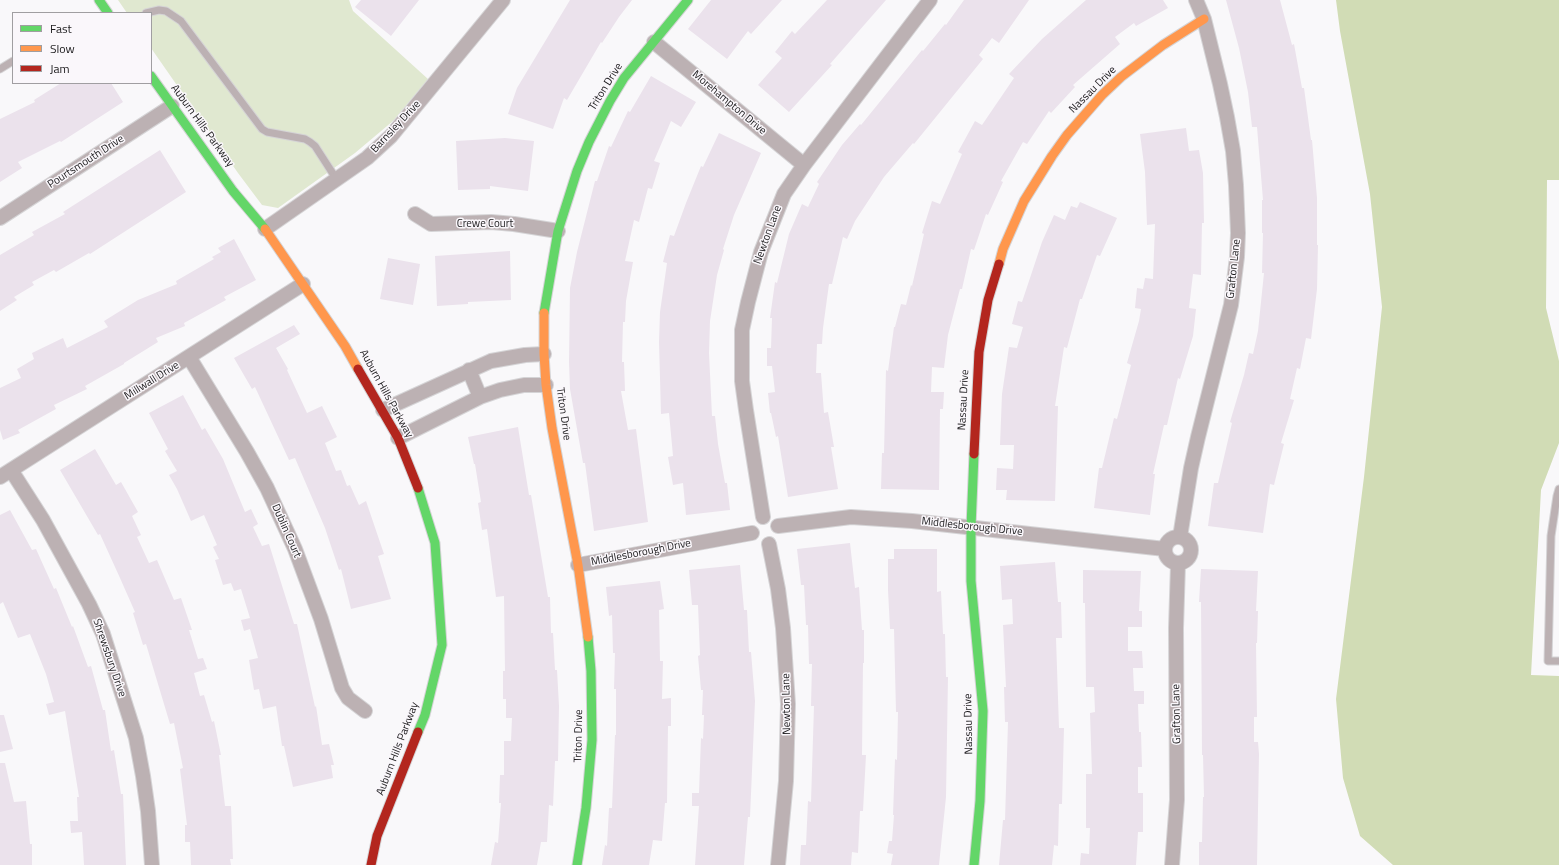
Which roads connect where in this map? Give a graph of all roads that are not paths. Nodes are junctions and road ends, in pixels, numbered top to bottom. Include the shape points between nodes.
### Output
1 (503, 0) edge
2 (688, 0) edge
3 (930, 0) edge
4 (1196, 0) edge
5 (150, 12) edge
6 (1204, 19) junction
7 (654, 42) junction
8 (12, 62) edge
9 (0, 69) edge
10 (152, 77) edge
11 (172, 106) junction
12 (804, 165) junction
13 (337, 180) junction
14 (415, 214) dead end
15 (0, 218) edge
16 (265, 229) junction
17 (558, 231) junction
18 (303, 284) junction
19 (544, 354) junction
20 (189, 357) junction
21 (469, 370) junction
22 (546, 385) junction
23 (480, 397) junction
24 (383, 410) junction
25 (398, 438) junction
26 (5, 474) edge
27 (1559, 489) edge
28 (763, 517) junction
29 (778, 526) junction
30 (971, 527) junction
31 (752, 533) junction
32 (1180, 537) junction
33 (769, 544) junction
34 (1165, 550) junction
35 (1178, 564) junction
36 (578, 565) junction
37 (1559, 661) edge
38 (364, 711) dead end
39 (152, 865) edge
40 (371, 865) edge
41 (577, 865) edge
42 (778, 865) edge
43 (974, 865) edge
44 (1172, 865) edge

1 - 13 street, Barnsley Drive via 391,136
2 - 7 street, Triton Drive
3 - 12 street, Newton Lane
4 - 6 street, Grafton Lane
5 - 13 lane via 166,11 181,21 262,129 310,142
6 - 30 street, Nassau Drive via 1142,60 1102,95 1048,161 1024,201 993,281 981,339
6 - 32 street, Grafton Lane via 1233,151 1238,209 1237,249 1231,305 1191,468
7 - 12 street, Morehampton Drive
7 - 17 street, Triton Drive via 624,78 601,118 577,171
8 - 9 lane
10 - 11 street, Auburn Hills Parkway
11 - 15 street, Pourtsmouth Drive
11 - 16 street, Auburn Hills Parkway via 233,191
12 - 28 street, Newton Lane via 784,194 761,252 742,330 742,381
13 - 16 street, Barnsley Drive
14 - 17 street, Crewe Court via 430,224 491,222
16 - 18 street, Auburn Hills Parkway
17 - 19 street, Triton Drive via 546,290
18 - 20 street, Millwall Drive
18 - 24 street, Auburn Hills Parkway via 345,346
19 - 21 street via 508,358
19 - 22 street, Triton Drive
20 - 26 street, Millwall Drive
20 - 38 street, Dublin Court via 248,452 270,495 295,550 321,619 342,688 348,698
21 - 23 street
21 - 24 street
22 - 23 street via 524,385
22 - 36 street, Triton Drive
23 - 25 street
24 - 25 street, Auburn Hills Parkway
25 - 40 street, Auburn Hills Parkway via 418,487 435,543 442,645 425,715 377,836
26 - 39 street, Shrewsbury Drive via 50,532 103,634 136,738 148,811
27 - 37 lane via 1551,536 1548,661
28 - 29 street via 774,520
28 - 31 street via 753,524
29 - 30 street, Middlesborough Drive via 851,517
29 - 33 street via 776,539
30 - 34 street, Middlesborough Drive
30 - 43 street, Nassau Drive via 971,581 983,711 980,801
31 - 33 street via 756,541
31 - 36 street, Middlesborough Drive
32 - 34 street via 1170,540
32 - 35 street via 1189,542 1192,550 1189,558
33 - 42 street, Newton Lane via 783,628 788,704 786,781
34 - 35 street via 1166,557
35 - 44 street, Grafton Lane via 1177,800
36 - 41 street, Triton Drive via 588,637 592,713 588,788

